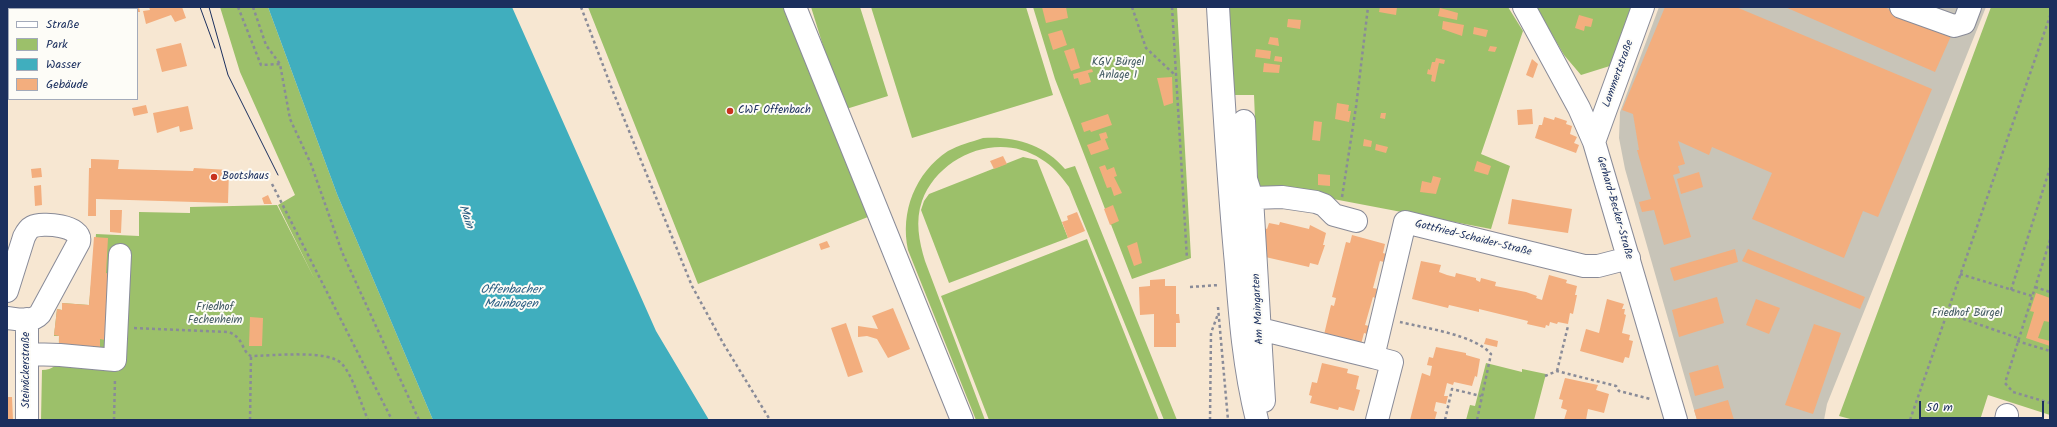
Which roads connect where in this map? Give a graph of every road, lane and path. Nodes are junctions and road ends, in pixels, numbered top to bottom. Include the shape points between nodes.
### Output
1 (238, 7) edge
2 (252, 7) edge
3 (581, 7) edge
4 (795, 7) edge
5 (1132, 7) edge
6 (1172, 7) edge
7 (1218, 7) edge
8 (1368, 7) edge
9 (1524, 7) edge
10 (1643, 7) edge
11 (1901, 7) edge
12 (1970, 7) edge
13 (2050, 16) edge
14 (280, 64) junction
15 (1176, 76) junction
16 (1244, 121) dead end
17 (1594, 142) junction
18 (2050, 168) edge
19 (272, 184) dead end
20 (1252, 198) junction
21 (1342, 201) dead end
22 (1356, 221) dead end
23 (2050, 240) edge
24 (120, 255) dead end
25 (1629, 258) junction
26 (1187, 259) dead end
27 (1960, 274) junction
28 (1217, 285) dead end
29 (1190, 287) dead end
30 (2035, 287) junction
31 (2011, 290) junction
32 (7, 291) edge
33 (2050, 292) edge
34 (2032, 296) junction
35 (1946, 313) junction
36 (1382, 317) junction
37 (17, 319) edge
38 (1224, 324) dead end
39 (118, 326) junction
40 (1568, 326) dead end
41 (1260, 329) junction
42 (2018, 339) junction
43 (2050, 351) edge
44 (28, 354) junction
45 (251, 356) junction
46 (1373, 357) junction
47 (115, 360) junction
48 (1557, 371) junction
49 (1545, 376) dead end
50 (1481, 396) junction
51 (2050, 403) edge
52 (1674, 412) edge
53 (27, 420) edge
54 (114, 420) edge
55 (250, 420) edge
56 (368, 420) edge
57 (392, 420) edge
58 (419, 420) edge
59 (770, 420) edge
60 (962, 420) edge
61 (1210, 420) edge
62 (1257, 420) edge
63 (1264, 420) edge
64 (1377, 420) edge
65 (1445, 420) edge
66 (1477, 420) edge
67 (1910, 420) edge

1 - 14 path via 261,65
2 - 14 path via 266,45
3 - 59 path via 692,286
4 - 60 street
5 - 15 path via 1146,48
6 - 15 path
7 - 62 street via 1228,184 1240,322 1246,370
8 - 21 path
9 - 17 street, Gerhard-Becker-Straße via 1579,108
10 - 17 street, Lammertstraße
11 - 12 street via 1954,26 1964,23
13 - 27 path
14 - 58 path via 290,119 311,164 342,252
15 - 26 path
16 - 20 street, Am Maingarten via 1246,178
17 - 25 street, Gerhard-Becker-Straße
18 - 31 path
19 - 57 path
20 - 22 street via 1282,197 1316,202 1324,205 1334,216
20 - 41 street, Am Maingarten
23 - 30 path
24 - 39 street
25 - 36 street, Gottfried-Schaider-Straße via 1598,266 1584,266 1405,222
25 - 52 street, Gerhard-Becker-Straße
27 - 31 path
27 - 35 path
28 - 29 path
30 - 33 path
30 - 34 path
31 - 34 path
32 - 37 street via 28,230 33,226 40,226 71,228 76,231 79,242 40,314 36,318
34 - 42 path
35 - 42 path
35 - 67 path
36 - 46 street, Gottfried-Schaider-Straße
36 - 50 path via 1474,341 1485,348 1491,357
37 - 44 street, Steinäckerstraße
38 - 61 path via 1219,312 1211,333
39 - 45 path via 229,332 240,338 246,352
39 - 47 street
40 - 48 path
41 - 46 street
41 - 63 street, Am Maingarten
42 - 43 path
42 - 51 path via 2005,383 2013,392
44 - 47 street
44 - 53 street, Steinäckerstraße
45 - 55 path
45 - 56 path via 318,355 339,360 346,368
46 - 64 street via 1392,362
47 - 54 path
48 - 49 path
48 - 52 path via 1616,386 1619,391
50 - 65 path via 1452,389
50 - 66 path

